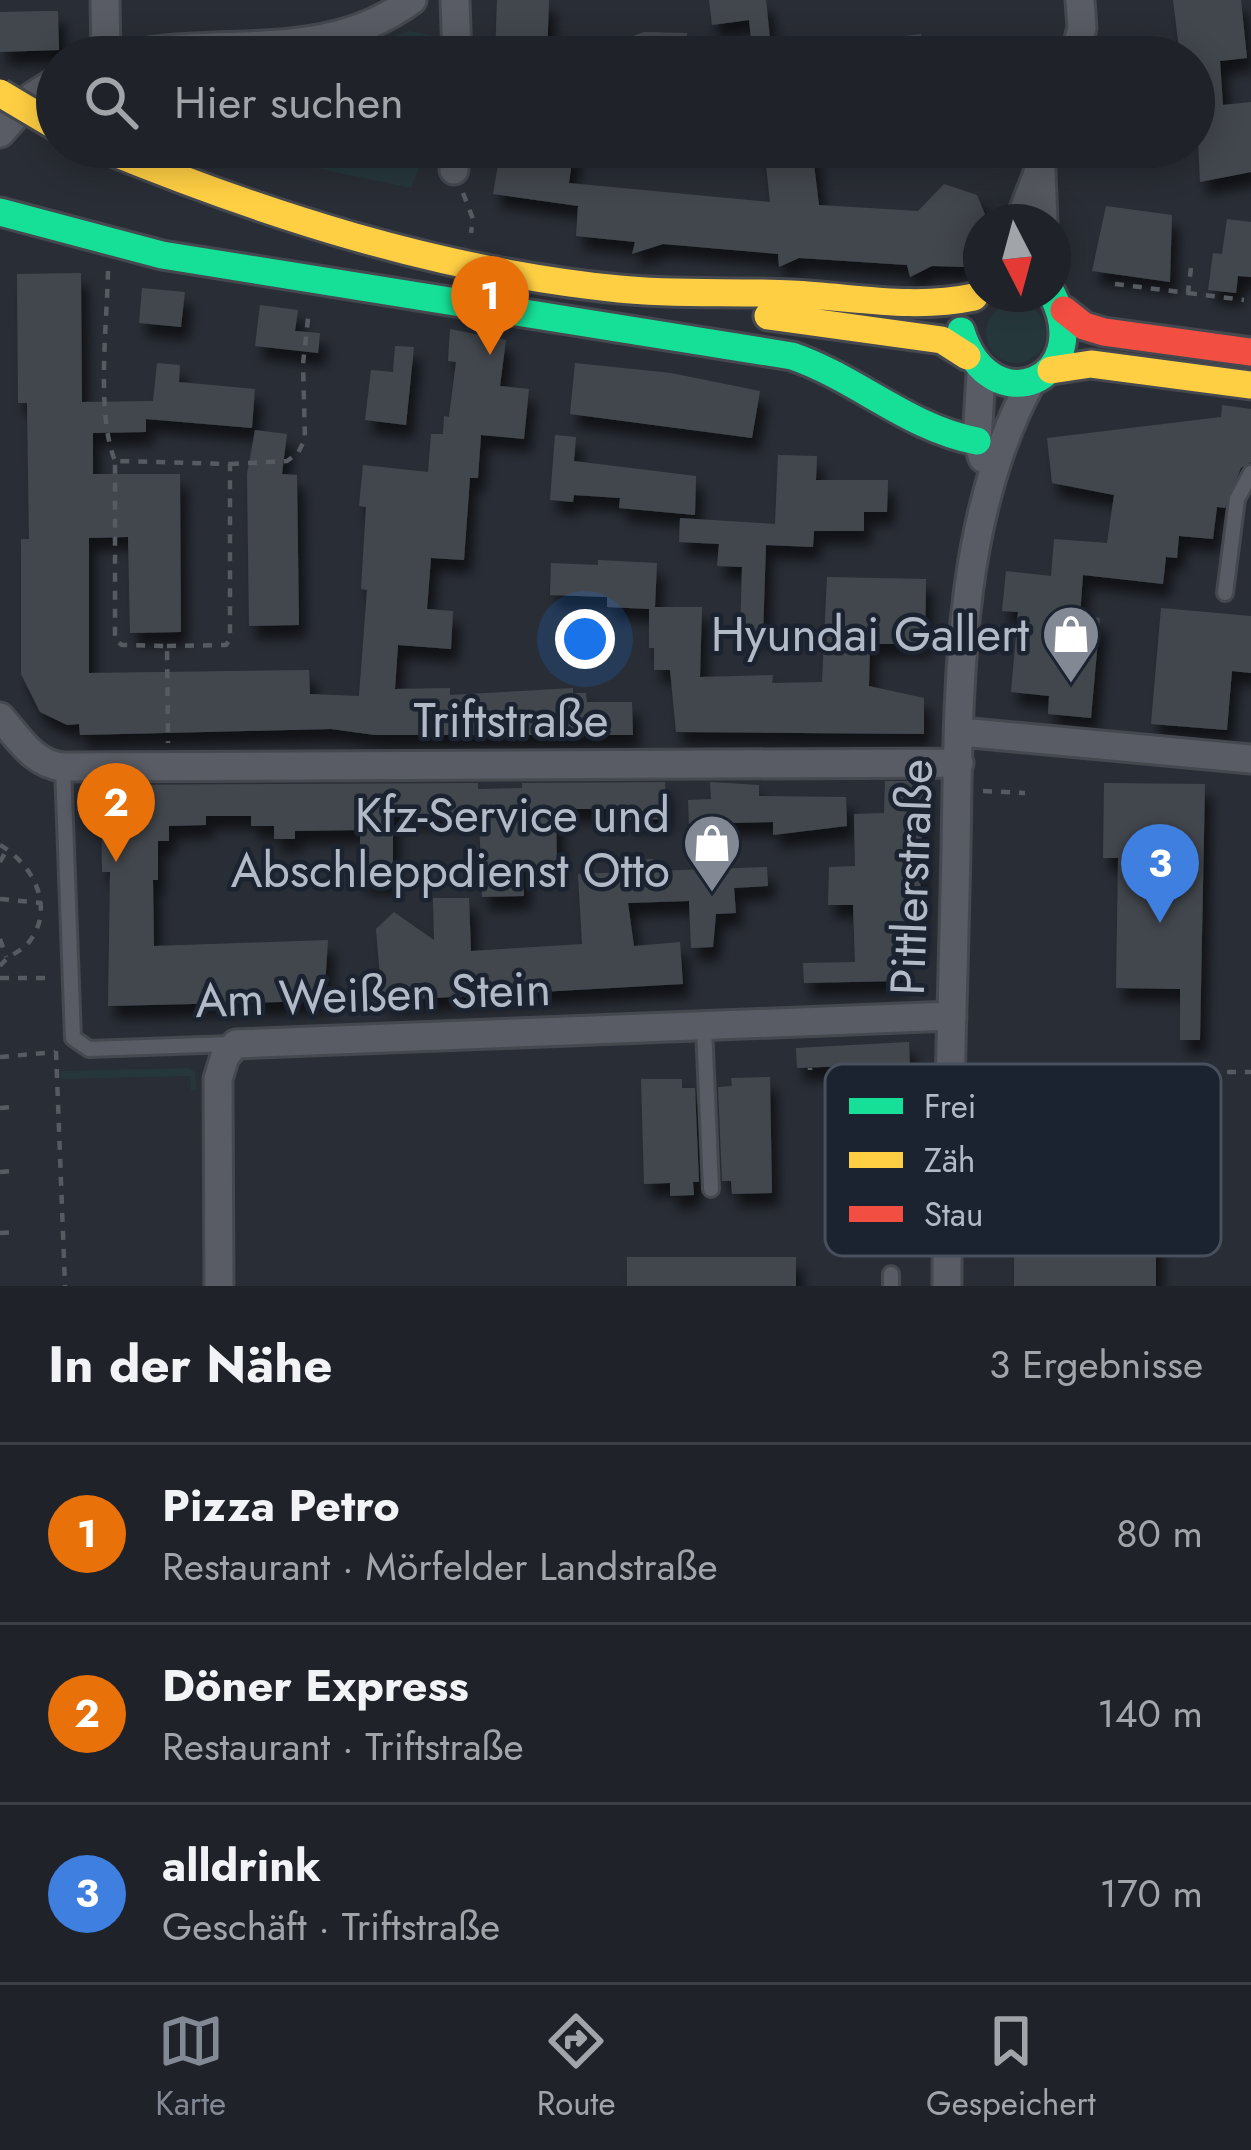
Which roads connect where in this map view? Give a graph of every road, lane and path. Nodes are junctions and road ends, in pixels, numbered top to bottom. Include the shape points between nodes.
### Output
1 (105, 0) edge
2 (412, 0) edge
3 (455, 0) edge
4 (1080, 0) edge
5 (106, 36) edge
6 (338, 36) edge
7 (456, 36) edge
8 (1080, 36) edge
9 (0, 93) edge
10 (36, 94) edge
11 (36, 114) edge
12 (0, 133) edge
13 (148, 168) edge
14 (1040, 168) edge
15 (1044, 168) edge
16 (1026, 204) edge
17 (1043, 204) edge
18 (0, 212) edge
19 (108, 242) junction
20 (1191, 268) dead end
21 (314, 280) junction
22 (1115, 284) dead end
23 (1188, 293) junction
24 (694, 295) junction
25 (963, 297) edge
26 (1244, 300) dead end
27 (967, 312) edge
28 (1060, 312) edge
29 (1069, 312) edge
30 (1251, 352) edge
31 (974, 365) junction
32 (1041, 376) junction
33 (1251, 385) edge
34 (976, 441) junction
35 (116, 461) junction
36 (230, 464) junction
37 (989, 473) junction
38 (1251, 473) edge
39 (1225, 593) dead end
40 (167, 646) junction
41 (0, 717) edge
42 (961, 732) junction
43 (1251, 759) edge
44 (63, 766) junction
45 (169, 767) junction
46 (959, 777) junction
47 (1025, 793) dead end
48 (3, 847) edge
49 (0, 862) edge
50 (0, 899) edge
51 (40, 903) junction
52 (0, 939) edge
53 (6, 957) junction
54 (0, 966) edge
55 (0, 978) edge
56 (68, 978) junction
57 (952, 1016) junction
58 (704, 1027) junction
59 (236, 1044) junction
60 (0, 1058) edge
61 (951, 1064) edge
62 (12, 1107) dead end
63 (0, 1108) edge
64 (14, 1171) dead end
65 (0, 1172) edge
66 (711, 1189) dead end
67 (15, 1232) dead end
68 (0, 1233) edge
69 (948, 1256) edge
70 (65, 1286) edge
71 (219, 1286) edge
72 (947, 1286) edge

1 - 5 street
2 - 6 street
3 - 7 street
4 - 8 street
9 - 11 main road, bridge
10 - 12 street
13 - 24 main road via 360,240 546,277
14 - 16 street
15 - 17 street
18 - 19 main road
19 - 21 main road
19 - 35 path via 102,372
20 - 23 path
21 - 34 main road via 792,356 832,370 933,432
21 - 36 path via 303,364 305,439 287,461
22 - 23 path
23 - 26 path
24 - 25 main road via 926,304
24 - 31 main road via 751,314 942,340
27 - 31 main road via 962,322
28 - 32 main road via 1066,347
29 - 30 main road via 1104,332
31 - 32 main road via 998,383
31 - 34 street
32 - 33 main road via 1091,364
32 - 37 street, Pittlerstraße
34 - 37 street
35 - 36 path
35 - 40 path via 115,640
36 - 40 path via 230,639
37 - 42 street, Pittlerstraße
38 - 39 lane via 1237,499
40 - 45 path
41 - 44 street via 40,760
42 - 43 street
42 - 46 street, Pittlerstraße
44 - 45 street, Triftstraße
44 - 56 lane, Am Weißen Stein
45 - 46 street, Triftstraße
46 - 47 path
46 - 57 street, Pittlerstraße
48 - 49 path
48 - 51 path via 32,873
50 - 51 path
51 - 53 path via 33,936
52 - 53 path
53 - 54 path
55 - 56 path
56 - 59 lane, Am Weißen Stein via 69,1031 89,1049
57 - 58 street, Am Weißen Stein
57 - 61 street, Pittlerstraße
58 - 59 street, Am Weißen Stein
58 - 66 lane
59 - 71 street via 218,1079
60 - 70 path via 55,1052
62 - 63 path
64 - 65 path
67 - 68 path
69 - 72 street, Pittlerstraße

